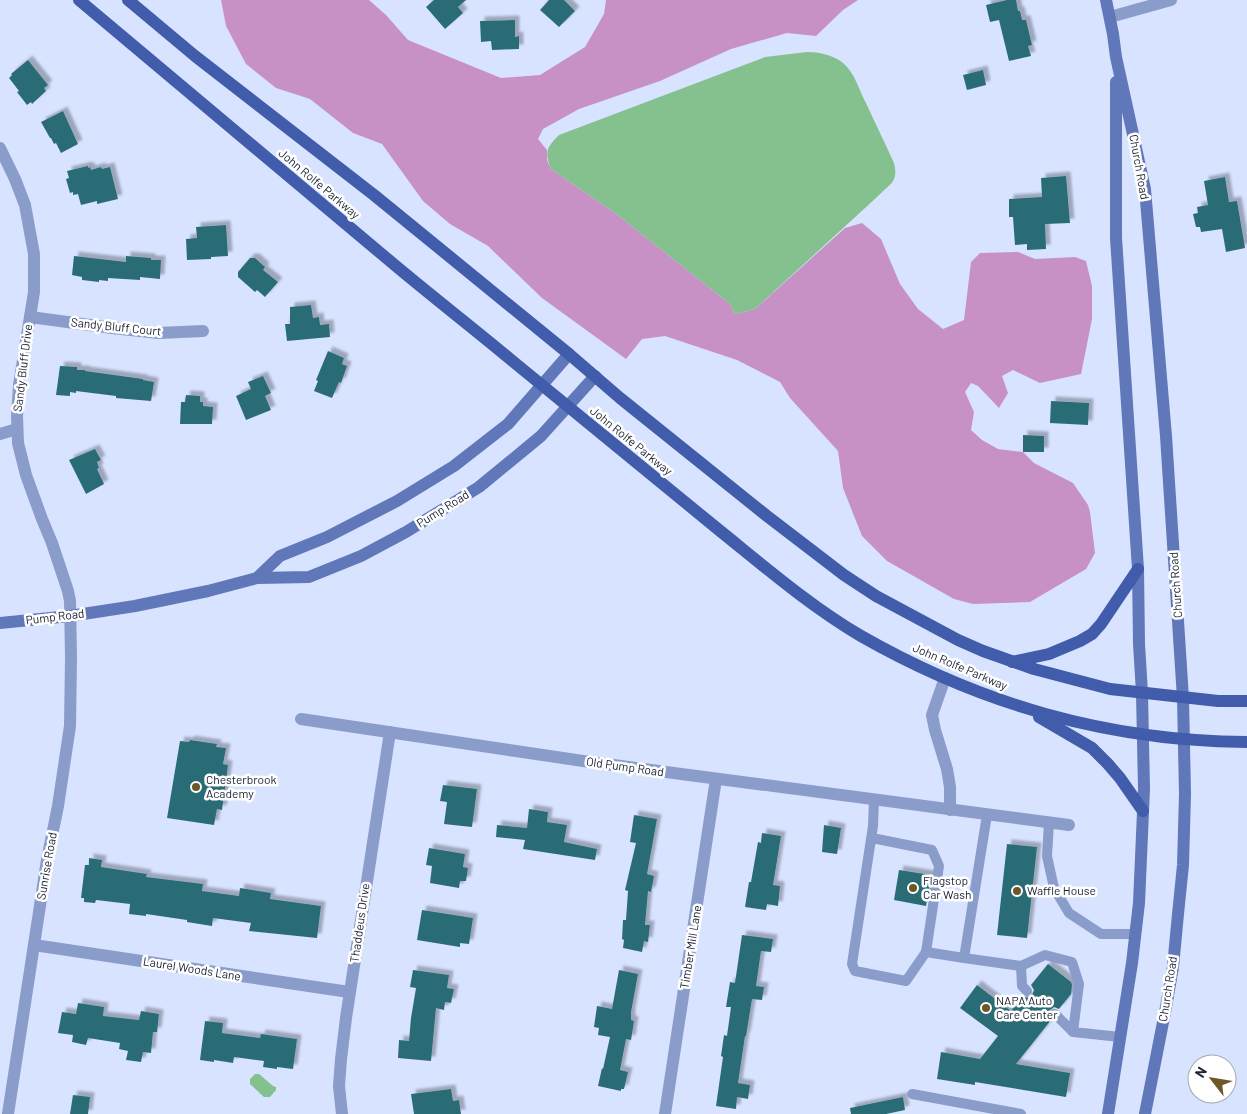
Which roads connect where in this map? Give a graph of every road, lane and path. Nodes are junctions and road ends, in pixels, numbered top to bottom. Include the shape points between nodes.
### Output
1 (79, 0) edge
2 (128, 0) edge
3 (1106, 0) edge
4 (1171, 0) edge
5 (1110, 18) junction
6 (1116, 56) junction
7 (0, 148) edge
8 (30, 317) junction
9 (203, 331) dead end
10 (569, 354) junction
11 (595, 376) junction
12 (541, 386) junction
13 (567, 407) junction
14 (18, 429) junction
15 (0, 434) edge
16 (1138, 569) junction
17 (257, 578) junction
18 (70, 616) junction
19 (0, 623) edge
20 (1012, 662) junction
21 (944, 678) junction
22 (1142, 693) junction
23 (1183, 698) junction
24 (1247, 701) edge
25 (1024, 708) junction
26 (301, 719) dead end
27 (390, 732) junction
28 (1143, 735) junction
29 (1183, 739) junction
30 (1247, 742) edge
31 (716, 779) junction
32 (874, 800) junction
33 (950, 810) junction
34 (1143, 811) junction
35 (988, 815) junction
36 (1049, 823) junction
37 (1069, 825) dead end
38 (872, 838) junction
39 (1135, 934) junction
40 (34, 945) junction
41 (926, 952) junction
42 (964, 958) junction
43 (1021, 966) junction
44 (1027, 991) dead end
45 (350, 992) junction
46 (1055, 1014) dead end
47 (1073, 1032) junction
48 (1120, 1037) junction
49 (912, 1094) dead end
50 (8, 1114) edge
51 (342, 1114) edge
52 (665, 1114) edge
53 (1021, 1114) edge
54 (1108, 1114) edge
55 (1145, 1114) edge

1 - 12 main road, John Rolfe Parkway
2 - 10 main road, John Rolfe Parkway
3 - 5 main road, Church Road
4 - 5 street
5 - 6 main road, Church Road
6 - 16 main road, Church Road via 1116,238
6 - 23 main road, Church Road via 1146,189
7 - 8 street, Sandy Bluff Drive via 25,205 34,254
8 - 9 street, Sandy Bluff Court via 159,333
8 - 14 street, Sandy Bluff Drive via 19,384
10 - 11 main road, John Rolfe Parkway
10 - 12 main road, Pump Road
11 - 13 main road, Pump Road
11 - 20 main road, John Rolfe Parkway via 844,575 951,636
12 - 13 main road, John Rolfe Parkway
12 - 17 main road, Pump Road via 508,424 454,466 397,502 280,556
13 - 17 main road, Pump Road via 541,436 479,486 406,532 361,556 309,577
13 - 21 main road, John Rolfe Parkway via 820,609 861,635
14 - 15 street
14 - 18 street, Sandy Bluff Drive via 26,475 68,591
16 - 20 main road via 1092,634 1049,654
16 - 22 main road, Church Road
17 - 18 main road, Pump Road via 190,595
18 - 19 main road, Pump Road
18 - 40 street, Sunrise Road via 70,726
20 - 22 main road, John Rolfe Parkway via 1110,689
21 - 25 main road, John Rolfe Parkway
21 - 33 street via 932,715 948,769
22 - 23 main road, John Rolfe Parkway
22 - 28 main road, Church Road
23 - 24 main road, John Rolfe Parkway
23 - 29 main road, Church Road
25 - 28 main road, John Rolfe Parkway
25 - 34 main road via 1092,748 1120,778
26 - 27 street, Old Pump Road
27 - 31 street, Old Pump Road
27 - 45 street, Thaddeus Drive
28 - 29 main road, John Rolfe Parkway
28 - 34 main road, Church Road
29 - 30 main road, John Rolfe Parkway
29 - 55 main road, Church Road via 1183,865 1166,1007
31 - 32 street, Old Pump Road
31 - 52 street, Timber Mill Lane
32 - 33 street, Old Pump Road
32 - 38 lane
33 - 35 street, Old Pump Road
34 - 39 main road, Church Road
35 - 36 street, Old Pump Road
35 - 42 lane
36 - 37 street, Old Pump Road
36 - 39 lane via 1047,856 1054,888 1070,913 1101,934
38 - 41 lane via 932,850 939,866
38 - 41 lane via 852,964 855,971 906,981
39 - 48 main road, Church Road
40 - 45 street, Laurel Woods Lane
40 - 50 street, Sunrise Road
41 - 42 lane
42 - 43 lane
43 - 44 lane via 1022,986
43 - 47 lane via 1045,955 1072,962 1079,984
45 - 51 street, Thaddeus Drive via 340,1068
46 - 47 lane
47 - 48 lane
48 - 54 main road, Church Road
49 - 53 lane

